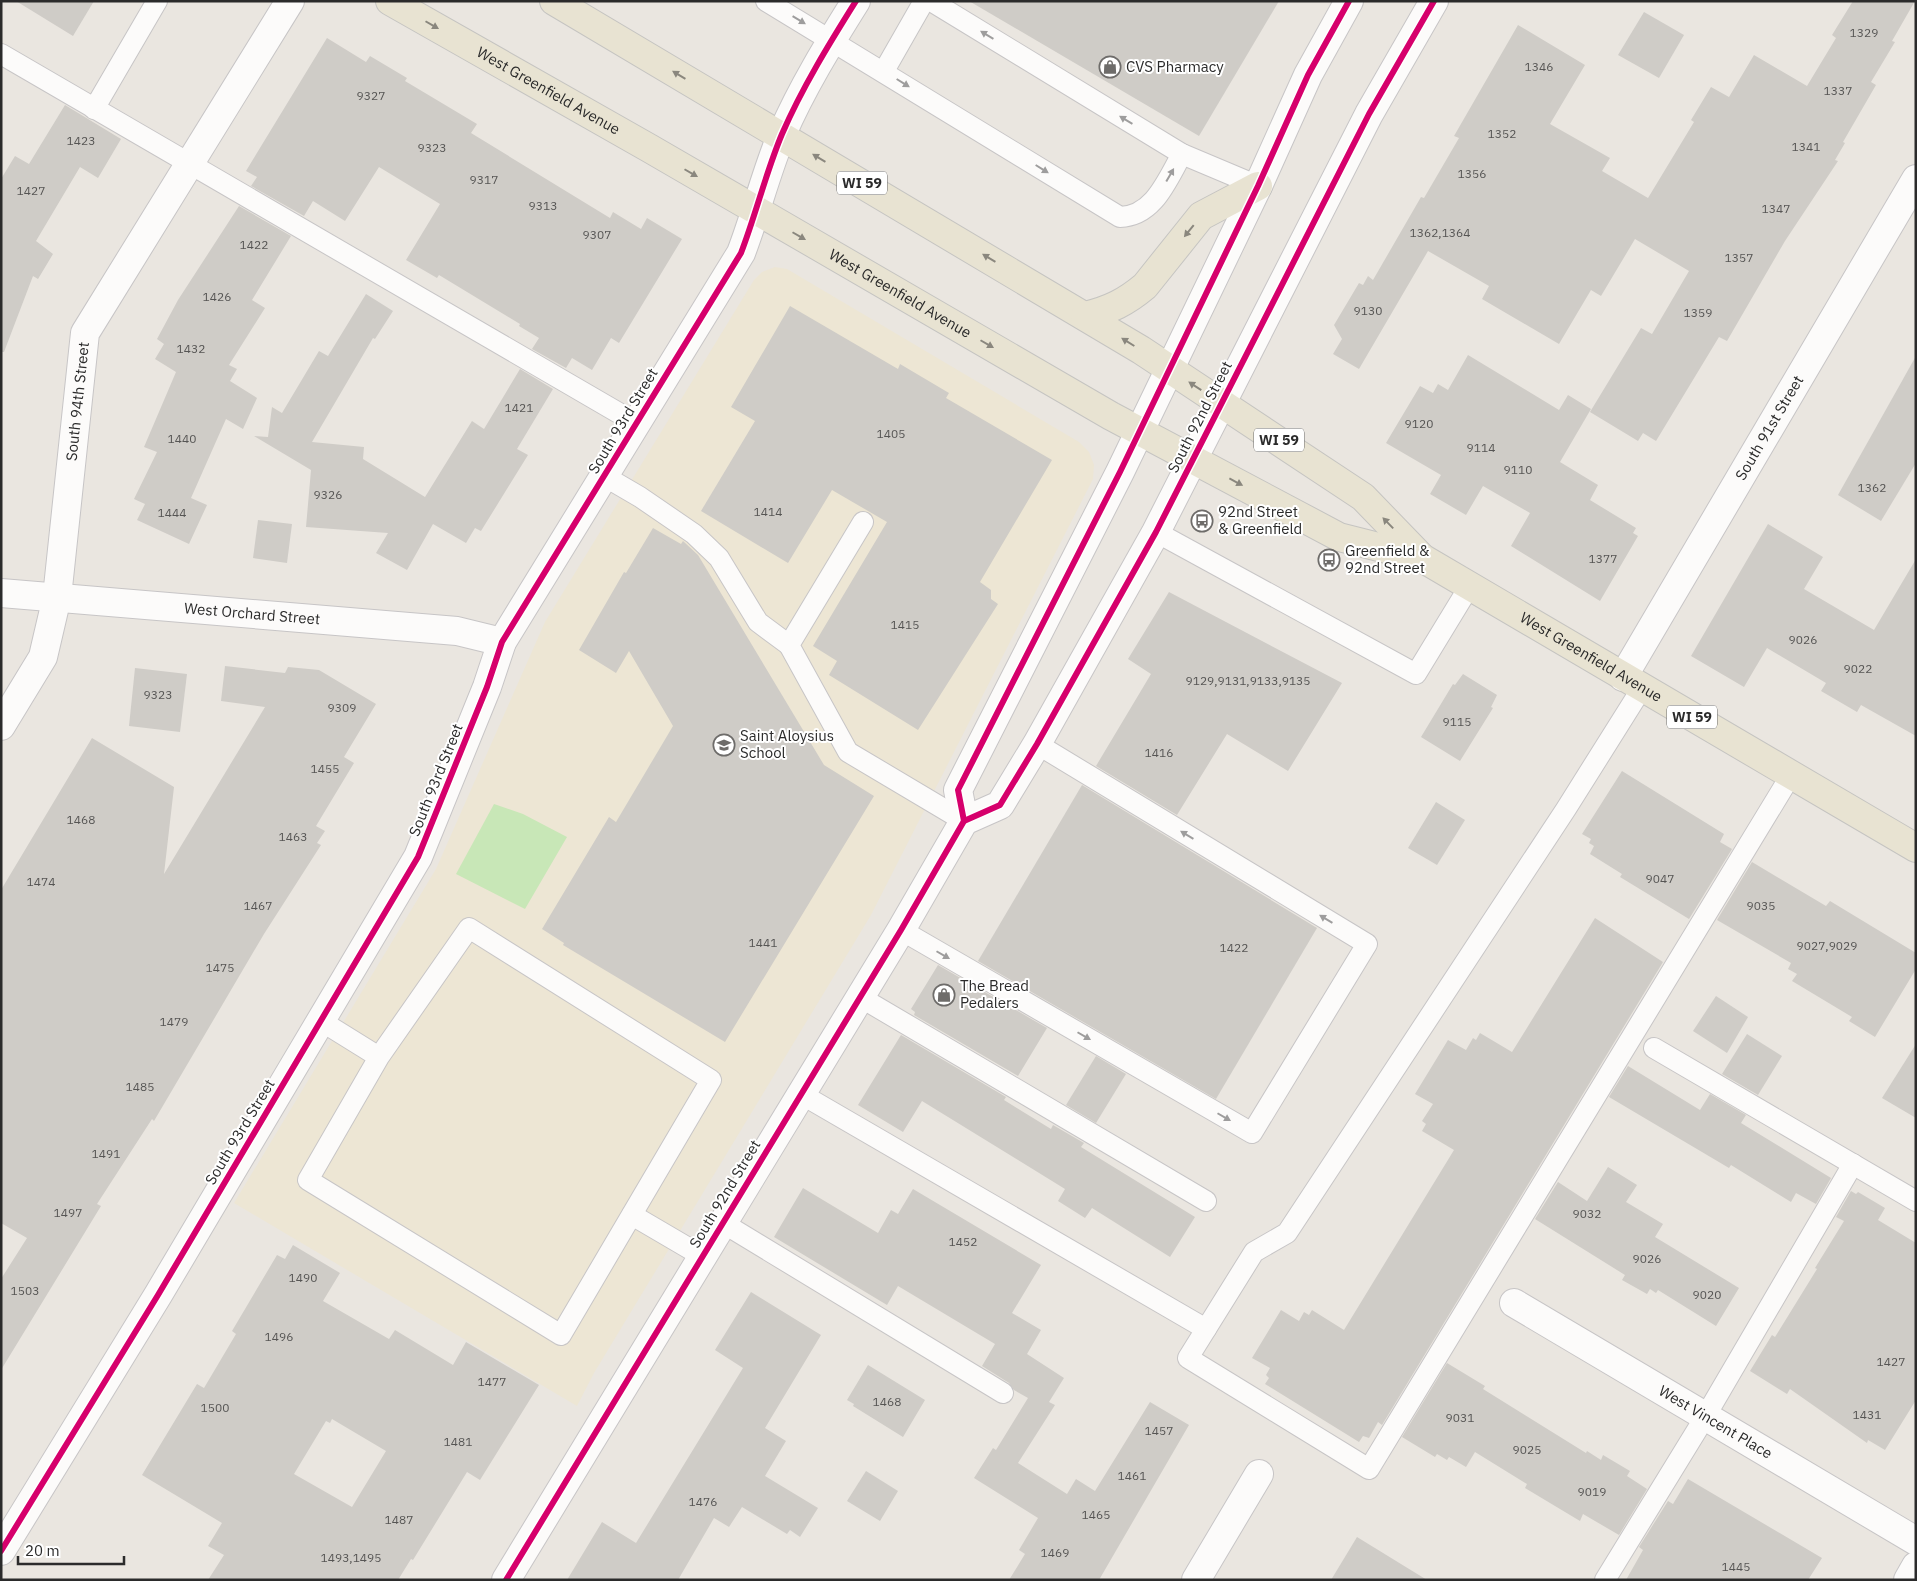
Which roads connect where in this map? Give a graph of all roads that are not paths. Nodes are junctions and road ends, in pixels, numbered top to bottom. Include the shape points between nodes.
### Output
1 (157, 1) edge
2 (290, 1) edge
3 (390, 1) edge
4 (554, 1) edge
5 (766, 1) edge
6 (856, 1) edge
7 (924, 1) edge
8 (931, 1) edge
9 (1349, 1) edge
10 (1434, 1) edge
11 (956, 8) edge
12 (832, 40) junction
13 (1, 54) edge
14 (884, 71) junction
15 (94, 109) junction
16 (781, 136) junction
17 (1182, 154) junction
18 (190, 166) junction
19 (1916, 179) edge
20 (1258, 186) junction
21 (757, 212) junction
22 (1085, 316) junction
23 (1169, 368) junction
24 (1221, 403) junction
25 (636, 424) junction
26 (1139, 431) junction
27 (1193, 460) junction
28 (604, 476) junction
29 (862, 522) dead end
30 (1156, 532) junction
31 (1422, 558) junction
32 (1469, 587) junction
33 (1, 593) edge
34 (57, 597) junction
35 (502, 642) junction
36 (789, 645) junction
37 (1633, 682) junction
38 (1, 726) edge
39 (1037, 744) junction
40 (1791, 775) junction
41 (964, 821) junction
42 (1916, 848) edge
43 (901, 930) junction
44 (860, 998) junction
45 (321, 1021) junction
46 (1654, 1048) dead end
47 (379, 1057) junction
48 (801, 1094) junction
49 (1853, 1164) junction
50 (1206, 1201) dead end
51 (1916, 1201) edge
52 (632, 1215) junction
53 (723, 1222) junction
54 (702, 1256) junction
55 (1514, 1303) dead end
56 (1206, 1329) junction
57 (1004, 1393) dead end
58 (1705, 1417) junction
59 (1260, 1474) dead end
60 (1916, 1540) edge
61 (1, 1551) edge
62 (1916, 1566) edge
63 (506, 1580) edge
64 (1196, 1580) edge
65 (1605, 1580) edge
66 (1908, 1580) edge

1 - 15 lane
2 - 18 street, South 94th Street
3 -> 21 main road, West Greenfield Avenue / WI 59
16 -> 4 main road, West Greenfield Avenue / WI 59
5 -> 12 lane
6 - 12 street, South 93rd Street
7 - 14 lane
8 - 11 lane
9 - 20 street via 1308,76
10 - 24 street, South 92nd Street via 1369,114
17 -> 11 lane
12 - 14 lane
12 - 16 street, South 93rd Street
13 - 15 lane
14 -> 17 lane via 1120,217 1134,216 1145,210 1158,196
15 - 18 lane
16 - 21 street, South 93rd Street
22 -> 16 main road, West Greenfield Avenue / WI 59
17 - 20 lane
18 - 25 lane
18 - 34 street, South 94th Street via 85,333
19 - 37 street, South 91st Street
20 -> 22 main road via 1201,216 1135,295 1109,310
20 - 23 street
21 - 25 street, South 93rd Street via 741,253
21 -> 26 main road, West Greenfield Avenue / WI 59
23 -> 22 main road, West Greenfield Avenue / WI 59
24 -> 23 main road, West Greenfield Avenue / WI 59
23 - 26 street
24 - 27 street, South 92nd Street
31 -> 24 main road, West Greenfield Avenue / WI 59 via 1363,497
25 - 28 street, South 93rd Street
26 - 27 main road, West Greenfield Avenue / WI 59
26 - 41 street via 958,790
27 - 30 street, South 92nd Street
27 -> 31 main road, West Greenfield Avenue / WI 59 via 1339,537
28 - 35 street, South 93rd Street
28 - 36 lane via 694,534 718,558 758,622
29 - 36 lane
30 - 32 lane via 1416,674
30 - 39 street, South 92nd Street
31 - 32 main road, West Greenfield Avenue / WI 59
32 - 37 main road, West Greenfield Avenue / WI 59
33 - 34 street, West Orchard Street
34 - 35 street, West Orchard Street via 457,631
34 - 38 street, South 94th Street via 42,657
35 - 45 street, South 93rd Street via 418,858
36 - 41 lane via 848,752
37 - 40 main road, West Greenfield Avenue / WI 59
37 - 56 lane via 1566,809 1287,1233 1254,1252
39 - 41 street, South 92nd Street via 1000,805
43 -> 39 lane via 1252,1133 1367,944
40 - 42 main road, West Greenfield Avenue / WI 59
40 - 56 lane via 1369,1470 1188,1358
41 - 43 street, South 92nd Street
43 - 44 street, South 92nd Street
44 - 48 street, South 92nd Street
44 - 50 lane
45 - 47 lane
45 - 61 street, South 93rd Street
46 - 49 lane
47 - 52 lane via 308,1180 561,1335
47 - 52 lane via 469,928 711,1080
48 - 53 street, South 92nd Street
48 - 56 lane
49 - 51 lane
49 - 58 lane
52 - 54 lane
53 - 54 street, South 92nd Street
53 - 57 lane
54 - 63 street, South 92nd Street
55 - 58 street, West Vincent Place
58 - 60 street, West Vincent Place
58 - 65 lane
59 - 64 street
62 - 66 street

